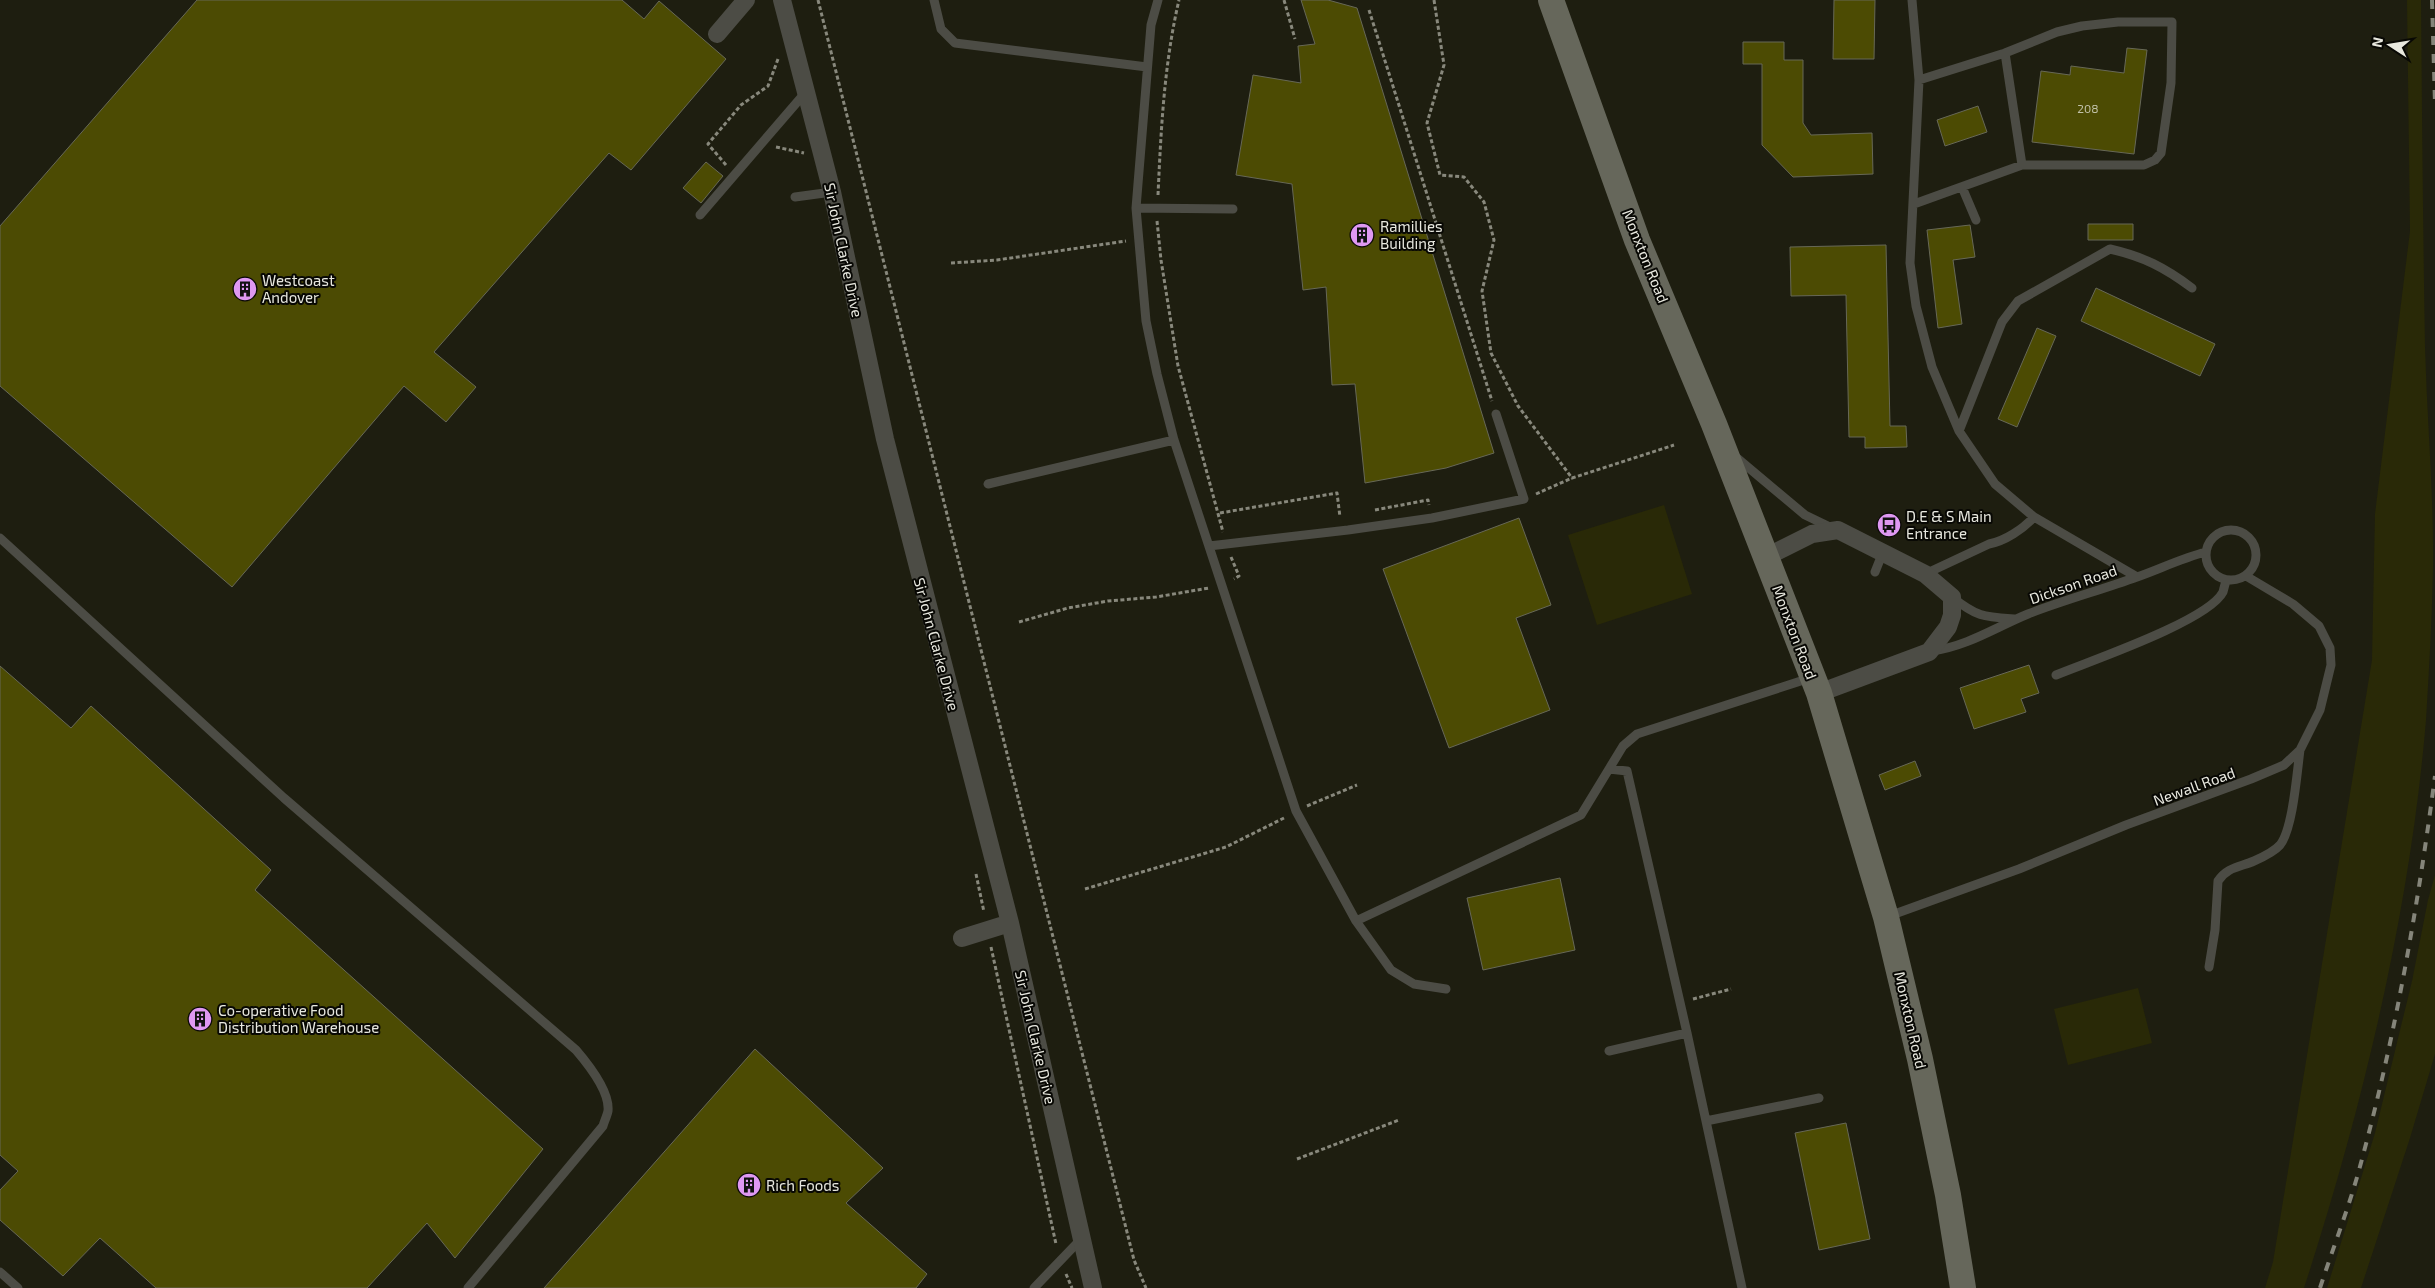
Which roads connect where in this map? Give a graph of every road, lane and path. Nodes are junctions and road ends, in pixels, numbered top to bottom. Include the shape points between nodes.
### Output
1 (746, 0) edge
2 (782, 0) edge
3 (818, 0) edge
4 (934, 0) edge
5 (1158, 0) edge
6 (1284, 0) edge
7 (1434, 0) edge
8 (1551, 0) edge
9 (1912, 0) edge
10 (1369, 10) dead end
11 (717, 34) dead end
12 (1295, 39) dead end
13 (2005, 53) junction
14 (778, 57) dead end
15 (1147, 67) junction
16 (1919, 80) junction
17 (805, 93) junction
18 (771, 153) dead end
19 (806, 161) dead end
20 (2022, 165) junction
21 (735, 175) junction
22 (1962, 187) junction
23 (832, 192) junction
24 (795, 196) dead end
25 (1914, 204) junction
26 (1136, 208) junction
27 (1233, 209) dead end
28 (700, 215) dead end
29 (1976, 220) dead end
30 (1137, 240) junction
31 (951, 263) dead end
32 (2192, 288) dead end
33 (1496, 414) joint
34 (1714, 424) junction
35 (1959, 431) junction
36 (1174, 440) junction
37 (1674, 445) dead end
38 (1572, 478) junction
39 (988, 484) dead end
40 (1524, 500) junction
41 (1369, 511) dead end
42 (1220, 513) dead end
43 (1350, 515) dead end
44 (2034, 517) junction
45 (1432, 518) junction
46 (1838, 530) junction
47 (0, 538) edge
48 (1209, 546) junction
49 (1883, 552) junction
50 (2206, 552) junction
51 (1766, 557) junction
52 (1875, 572) dead end
53 (1926, 574) junction
54 (2246, 576) junction
55 (2137, 577) junction
56 (2226, 580) junction
57 (1952, 597) junction
58 (2017, 618) junction
59 (1929, 652) junction
60 (2056, 675) dead end
61 (1816, 685) junction
62 (2300, 750) junction
63 (1609, 769) junction
64 (1357, 785) dead end
65 (1296, 811) junction
66 (976, 872) dead end
67 (1085, 889) dead end
68 (1886, 917) junction
69 (1356, 921) junction
70 (1010, 922) junction
71 (987, 930) junction
72 (962, 938) dead end
73 (2209, 967) dead end
74 (1446, 989) dead end
75 (1731, 989) dead end
76 (1680, 1002) junction
77 (1687, 1033) junction
78 (1609, 1050) dead end
79 (1819, 1098) dead end
80 (1399, 1120) dead end
81 (1706, 1122) junction
82 (1297, 1159) dead end
83 (1082, 1238) junction
84 (1060, 1259) junction
85 (0, 1272) edge
86 (18, 1288) edge
87 (468, 1288) edge
88 (1034, 1288) edge
89 (1072, 1288) edge
90 (1093, 1288) edge
91 (1146, 1288) edge
92 (1742, 1288) edge
93 (1963, 1288) edge

1 - 11 street
2 - 17 street, Sir John Clarke Drive
3 - 91 path via 1132,1250
4 - 15 lane via 941,29 955,43
5 - 15 lane via 1151,25
6 - 12 path
7 - 38 path via 1444,65 1427,123 1440,175 1464,177 1484,202 1494,240 1482,291 1491,353 1518,406
8 - 34 street, Monxton Road via 1637,240
9 - 16 lane
10 - 33 path
13 - 16 lane
13 - 20 lane
13 - 20 lane via 2057,32 2082,26 2172,22 2171,83 2160,153 2155,160 2144,166
14 - 21 path via 768,86 741,105 708,144
15 - 26 lane
16 - 25 lane
17 - 21 lane
17 - 23 street, Sir John Clarke Drive
18 - 19 path via 776,146 804,153
20 - 22 lane
21 - 28 lane
22 - 25 lane
22 - 29 lane
23 - 24 lane
23 - 70 street, Sir John Clarke Drive via 885,439
25 - 35 lane via 1910,262 1916,306 1932,367
26 - 27 lane
26 - 30 lane
30 - 31 path via 997,260
30 - 36 lane via 1146,321
32 - 35 lane via 2164,267 2130,253 2110,249 2018,301 2002,322
33 - 40 lane
34 - 46 lane via 1738,459 1775,491 1805,515
34 - 51 street, Monxton Road
35 - 44 lane via 1995,484
36 - 39 lane
36 - 48 lane
37 - 38 path
38 - 40 path
40 - 45 lane
41 - 45 path via 1428,500
42 - 43 path via 1337,493 1340,517
44 - 53 lane via 1999,542
44 - 55 lane
45 - 48 lane
46 - 49 street
46 - 51 street via 1812,534
47 - 87 lane via 284,798 576,1050 593,1070 601,1084 608,1110 603,1126
48 - 65 lane
49 - 52 lane
49 - 53 street
50 - 54 lane via 2213,537 2220,532 2242,532 2256,551 2254,565
50 - 55 lane, Dickson Road
50 - 56 lane via 2208,567 2218,578
51 - 61 street, Monxton Road
53 - 57 street
54 - 56 lane via 2240,580
54 - 62 lane, Newall Road via 2293,604 2318,626 2330,648 2331,665 2320,710
55 - 58 lane, Dickson Road
56 - 60 lane via 2218,598 2186,623
57 - 58 lane, Dickson Road via 1983,617
57 - 59 street via 1948,627
58 - 59 lane, Dickson Road via 1956,646
59 - 61 street
61 - 63 lane via 1637,734 1623,746
61 - 68 street, Monxton Road
62 - 68 lane, Newall Road via 2284,765 2251,779
62 - 73 lane via 2291,813 2282,843 2261,858 2232,868 2218,882 2216,930
63 - 69 lane via 1581,816
63 - 76 lane via 1627,771
64 - 65 path
65 - 67 path via 1226,846
65 - 69 lane
66 - 71 path
68 - 93 street, Monxton Road via 1920,1059
69 - 74 lane via 1391,970 1414,984
70 - 71 street
70 - 83 street, Sir John Clarke Drive
71 - 72 street
71 - 84 path
75 - 76 path
76 - 77 lane
77 - 78 lane
77 - 81 lane
79 - 81 lane
80 - 82 path
81 - 92 lane
83 - 84 lane
83 - 90 street, Sir John Clarke Drive
84 - 88 lane
84 - 89 path
85 - 86 lane

